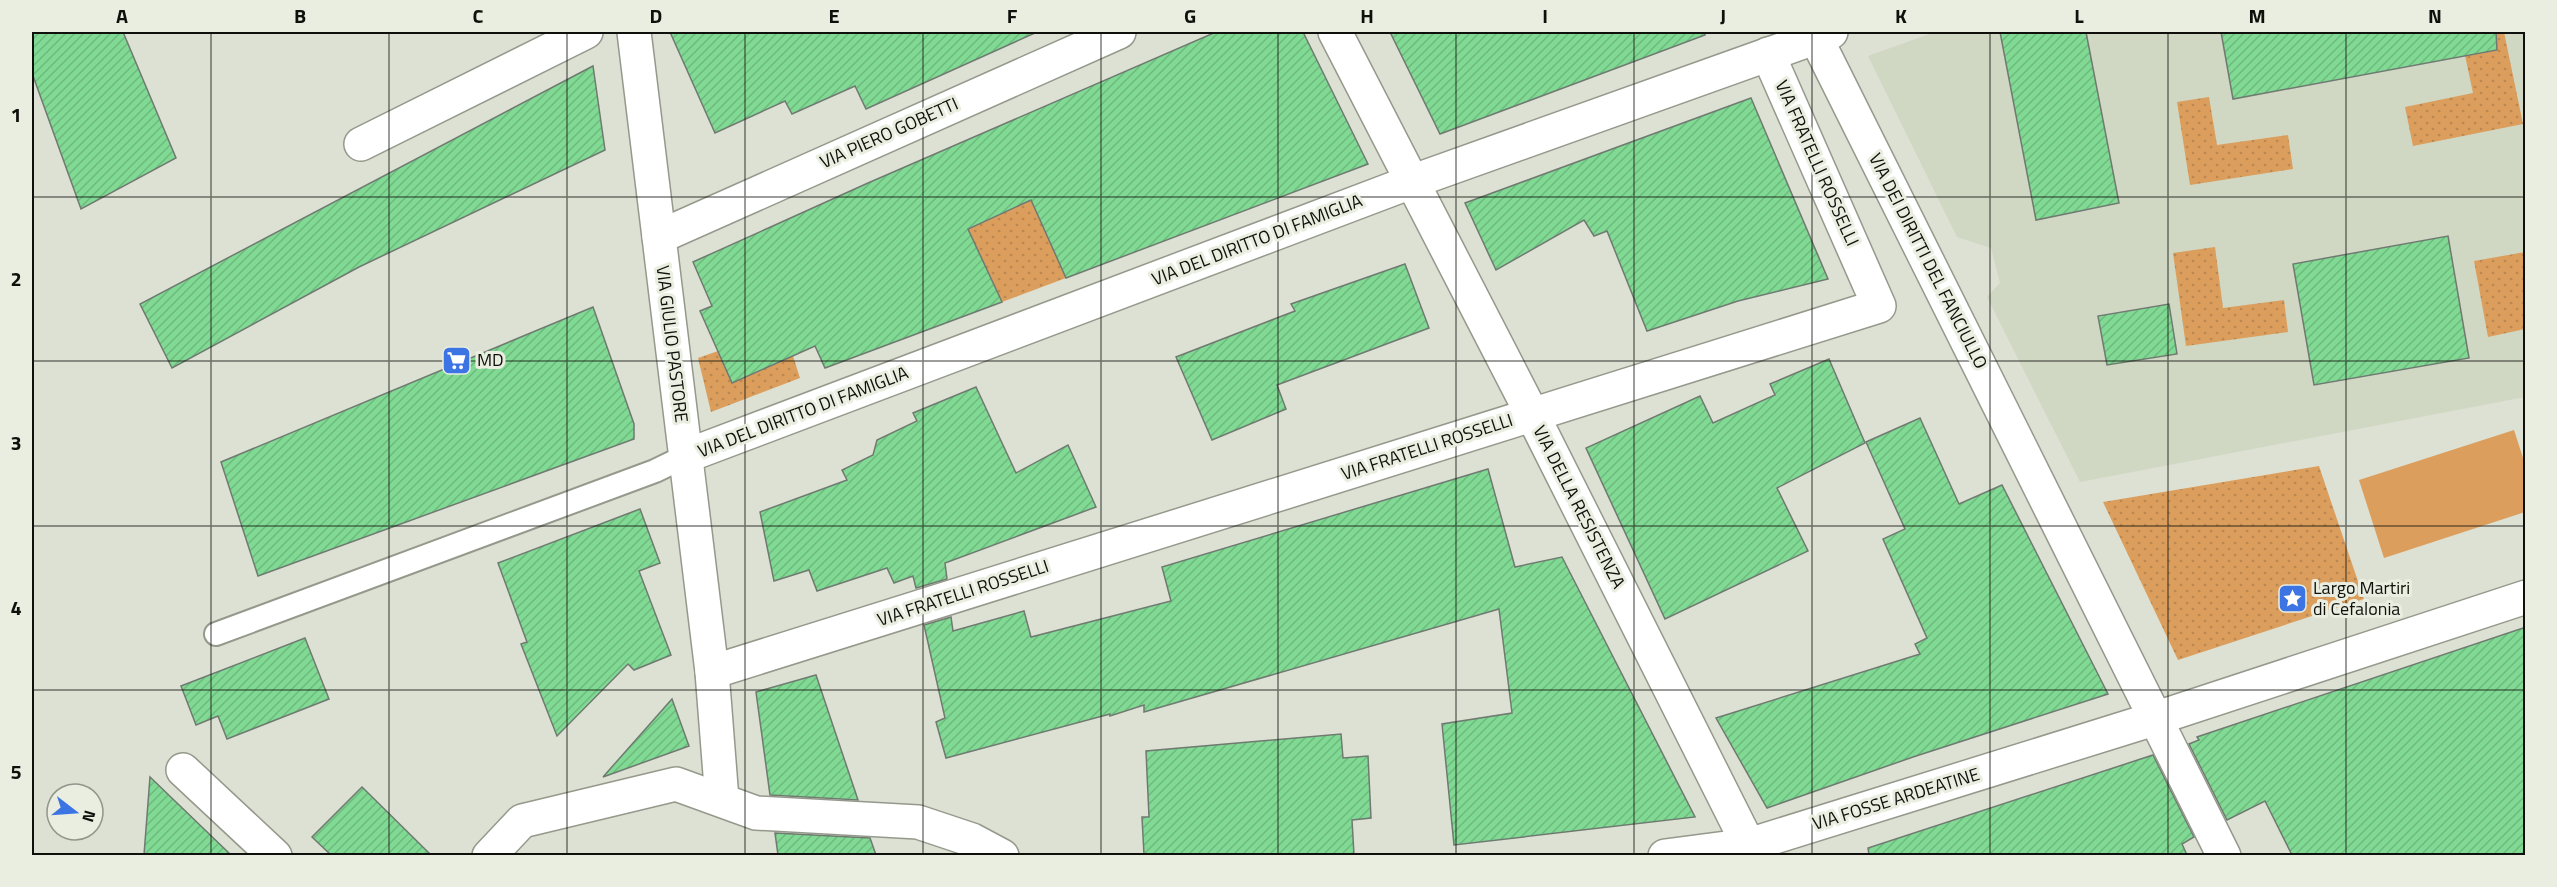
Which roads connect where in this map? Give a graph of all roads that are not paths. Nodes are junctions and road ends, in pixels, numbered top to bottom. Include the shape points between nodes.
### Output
1 (586, 32) edge
2 (634, 32) edge
3 (1119, 32) edge
4 (1335, 32) edge
5 (1820, 34) edge
6 (1768, 54) junction
7 (361, 144) dead end
8 (1411, 182) junction
9 (659, 237) junction
10 (1532, 414) junction
11 (686, 456) junction
12 (2526, 597) edge
13 (216, 634) dead end
14 (712, 672) junction
15 (2157, 718) junction
16 (183, 770) dead end
17 (722, 800) junction
18 (965, 848) edge
19 (1751, 850) edge
20 (275, 855) edge
21 (489, 855) edge
22 (1002, 855) edge
23 (1665, 855) edge
24 (2224, 855) edge

1 - 7 street
2 - 9 street, VIA GIULIO PASTORE
3 - 9 street, VIA PIERO GOBETTI
4 - 8 street, VIA DELLA RESISTENZA
5 - 6 street, VIA DEL DIRITTO DI FAMIGLIA
5 - 15 street, VIA DEI DIRITTI DEL FANCIULLO
6 - 8 street, VIA DEL DIRITTO DI FAMIGLIA
6 - 10 street, VIA FRATELLI ROSSELLI via 1880,306
8 - 10 street, VIA DELLA RESISTENZA
8 - 11 street, VIA DEL DIRITTO DI FAMIGLIA
9 - 11 street, VIA GIULIO PASTORE
10 - 14 street, VIA FRATELLI ROSSELLI
10 - 19 street, VIA DELLA RESISTENZA
11 - 13 lane via 655,471
11 - 14 street, VIA GIULIO PASTORE
12 - 15 street, VIA FOSSE ARDEATINE
14 - 17 street, VIA GIULIO PASTORE
15 - 19 street, VIA FOSSE ARDEATINE
15 - 24 street, VIA DEI DIRITTI DEL FANCIULLO
16 - 20 street
17 - 18 street via 756,813 918,822
17 - 21 street via 676,784 522,821
18 - 22 street
19 - 23 street, VIA FOSSE ARDEATINE

